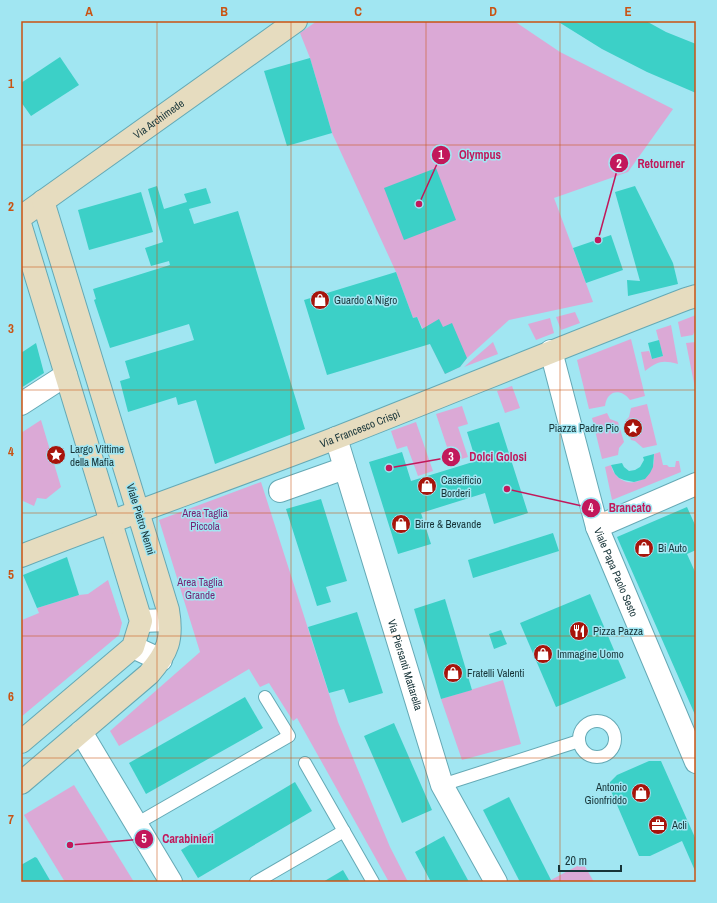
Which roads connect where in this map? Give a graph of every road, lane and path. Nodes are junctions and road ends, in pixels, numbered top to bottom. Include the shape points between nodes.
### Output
1 (296, 21) edge
2 (44, 201) junction
3 (21, 217) edge
4 (21, 227) edge
5 (696, 296) edge
6 (550, 351) junction
7 (66, 375) junction
8 (21, 404) edge
9 (336, 438) junction
10 (345, 468) junction
11 (694, 489) edge
12 (280, 491) dead end
13 (138, 511) junction
14 (111, 521) junction
15 (597, 527) junction
16 (21, 556) edge
17 (169, 620) junction
18 (141, 621) junction
19 (133, 647) junction
20 (161, 660) junction
21 (265, 697) dead end
22 (81, 732) junction
23 (579, 741) dead end
24 (21, 742) edge
25 (696, 762) edge
26 (305, 763) dead end
27 (21, 782) edge
28 (442, 785) junction
29 (136, 824) junction
30 (344, 831) junction
31 (171, 882) edge
32 (256, 882) edge
33 (373, 882) edge
34 (496, 882) edge

1 - 2 street, Via Archimede
2 - 3 street, Via Archimede
2 - 13 street, Viale Pietro Nenni
4 - 7 street
5 - 6 street, Via Francesco Crispi
6 - 9 street, Via Francesco Crispi
6 - 15 street, Viale Papa Paolo Sesto
7 - 8 street
7 - 14 street
9 - 10 street, Via Piersanti Mattarella
9 - 13 street, Via Francesco Crispi
10 - 12 street
10 - 28 street, Via Piersanti Mattarella
11 - 15 street
13 - 14 street, Via Francesco Crispi
13 - 17 street, Viale Pietro Nenni
14 - 16 street, Via Francesco Crispi
14 - 18 street
15 - 25 street, Viale Papa Paolo Sesto
17 - 18 street
17 - 20 street, Viale Pietro Nenni via 170,635
18 - 19 street
19 - 20 street
19 - 24 street
20 - 22 street, Viale Pietro Nenni via 149,674
21 - 29 lane via 289,736
22 - 27 street, Viale Pietro Nenni
22 - 29 street
23 - 28 lane
26 - 30 lane
28 - 34 street, Via Piersanti Mattarella
29 - 31 street
30 - 32 lane
30 - 33 lane

